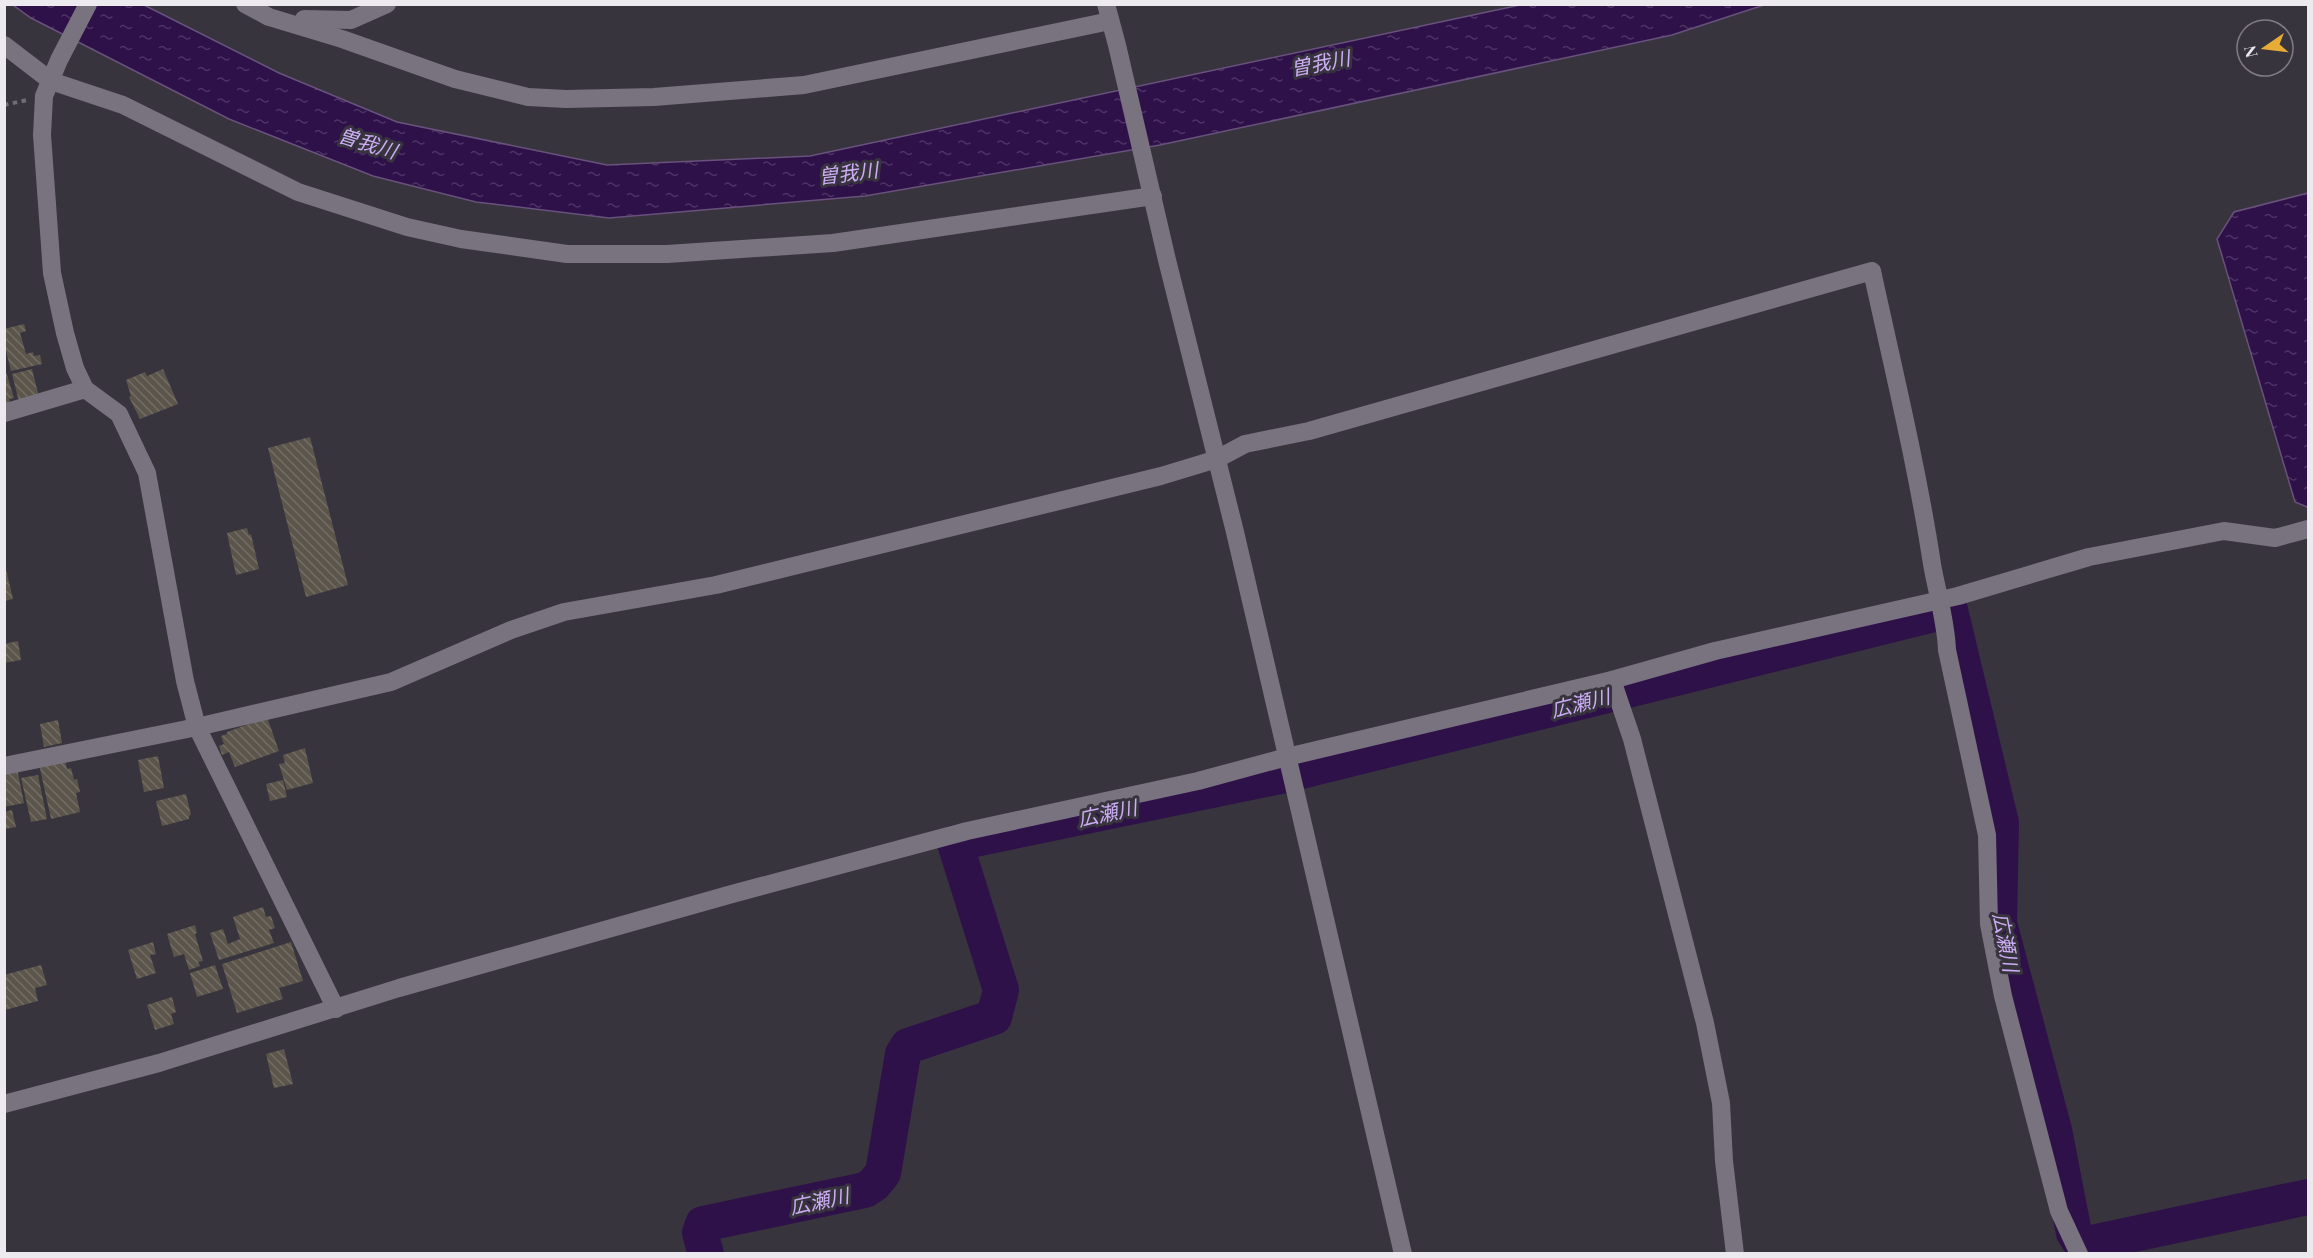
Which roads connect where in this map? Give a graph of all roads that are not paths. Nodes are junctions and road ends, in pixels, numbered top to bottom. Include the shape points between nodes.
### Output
1 (88, 4) edge
2 (245, 4) edge
3 (387, 4) edge
4 (1108, 13) edge
5 (269, 17) junction
6 (4, 45) edge
7 (51, 81) junction
8 (1153, 196) junction
9 (85, 389) junction
10 (4, 413) edge
11 (1217, 459) junction
12 (2308, 529) edge
13 (1938, 599) junction
14 (1612, 680) junction
15 (197, 727) junction
16 (1287, 757) junction
17 (4, 766) edge
18 (336, 1009) junction
19 (4, 1104) edge
20 (1403, 1254) edge
21 (1735, 1254) edge
22 (2079, 1254) edge

1 - 7 street
2 - 5 street
3 - 5 street via 351,20
4 - 5 street via 804,85 654,97 566,99 528,97 455,79
4 - 8 street
6 - 7 street
7 - 8 street via 123,105 298,192 406,227 567,254 667,254 833,243
7 - 9 street via 44,96 42,135 52,273 64,333
8 - 11 street
9 - 10 street
9 - 15 street via 119,414 147,473
11 - 13 street via 1245,444 1309,431 1872,271 1926,522
11 - 15 street via 716,585 564,612 511,630 390,682
11 - 16 street
12 - 13 street via 2275,537 2224,531 2089,557
13 - 14 street via 1715,651
13 - 22 street via 1987,835 1989,924 2003,996 2059,1212
14 - 16 street
14 - 21 street via 1632,739 1705,1023 1721,1103
15 - 17 street
15 - 18 street
16 - 18 street via 1198,781 967,831 399,988
16 - 20 street
18 - 19 street via 159,1063

